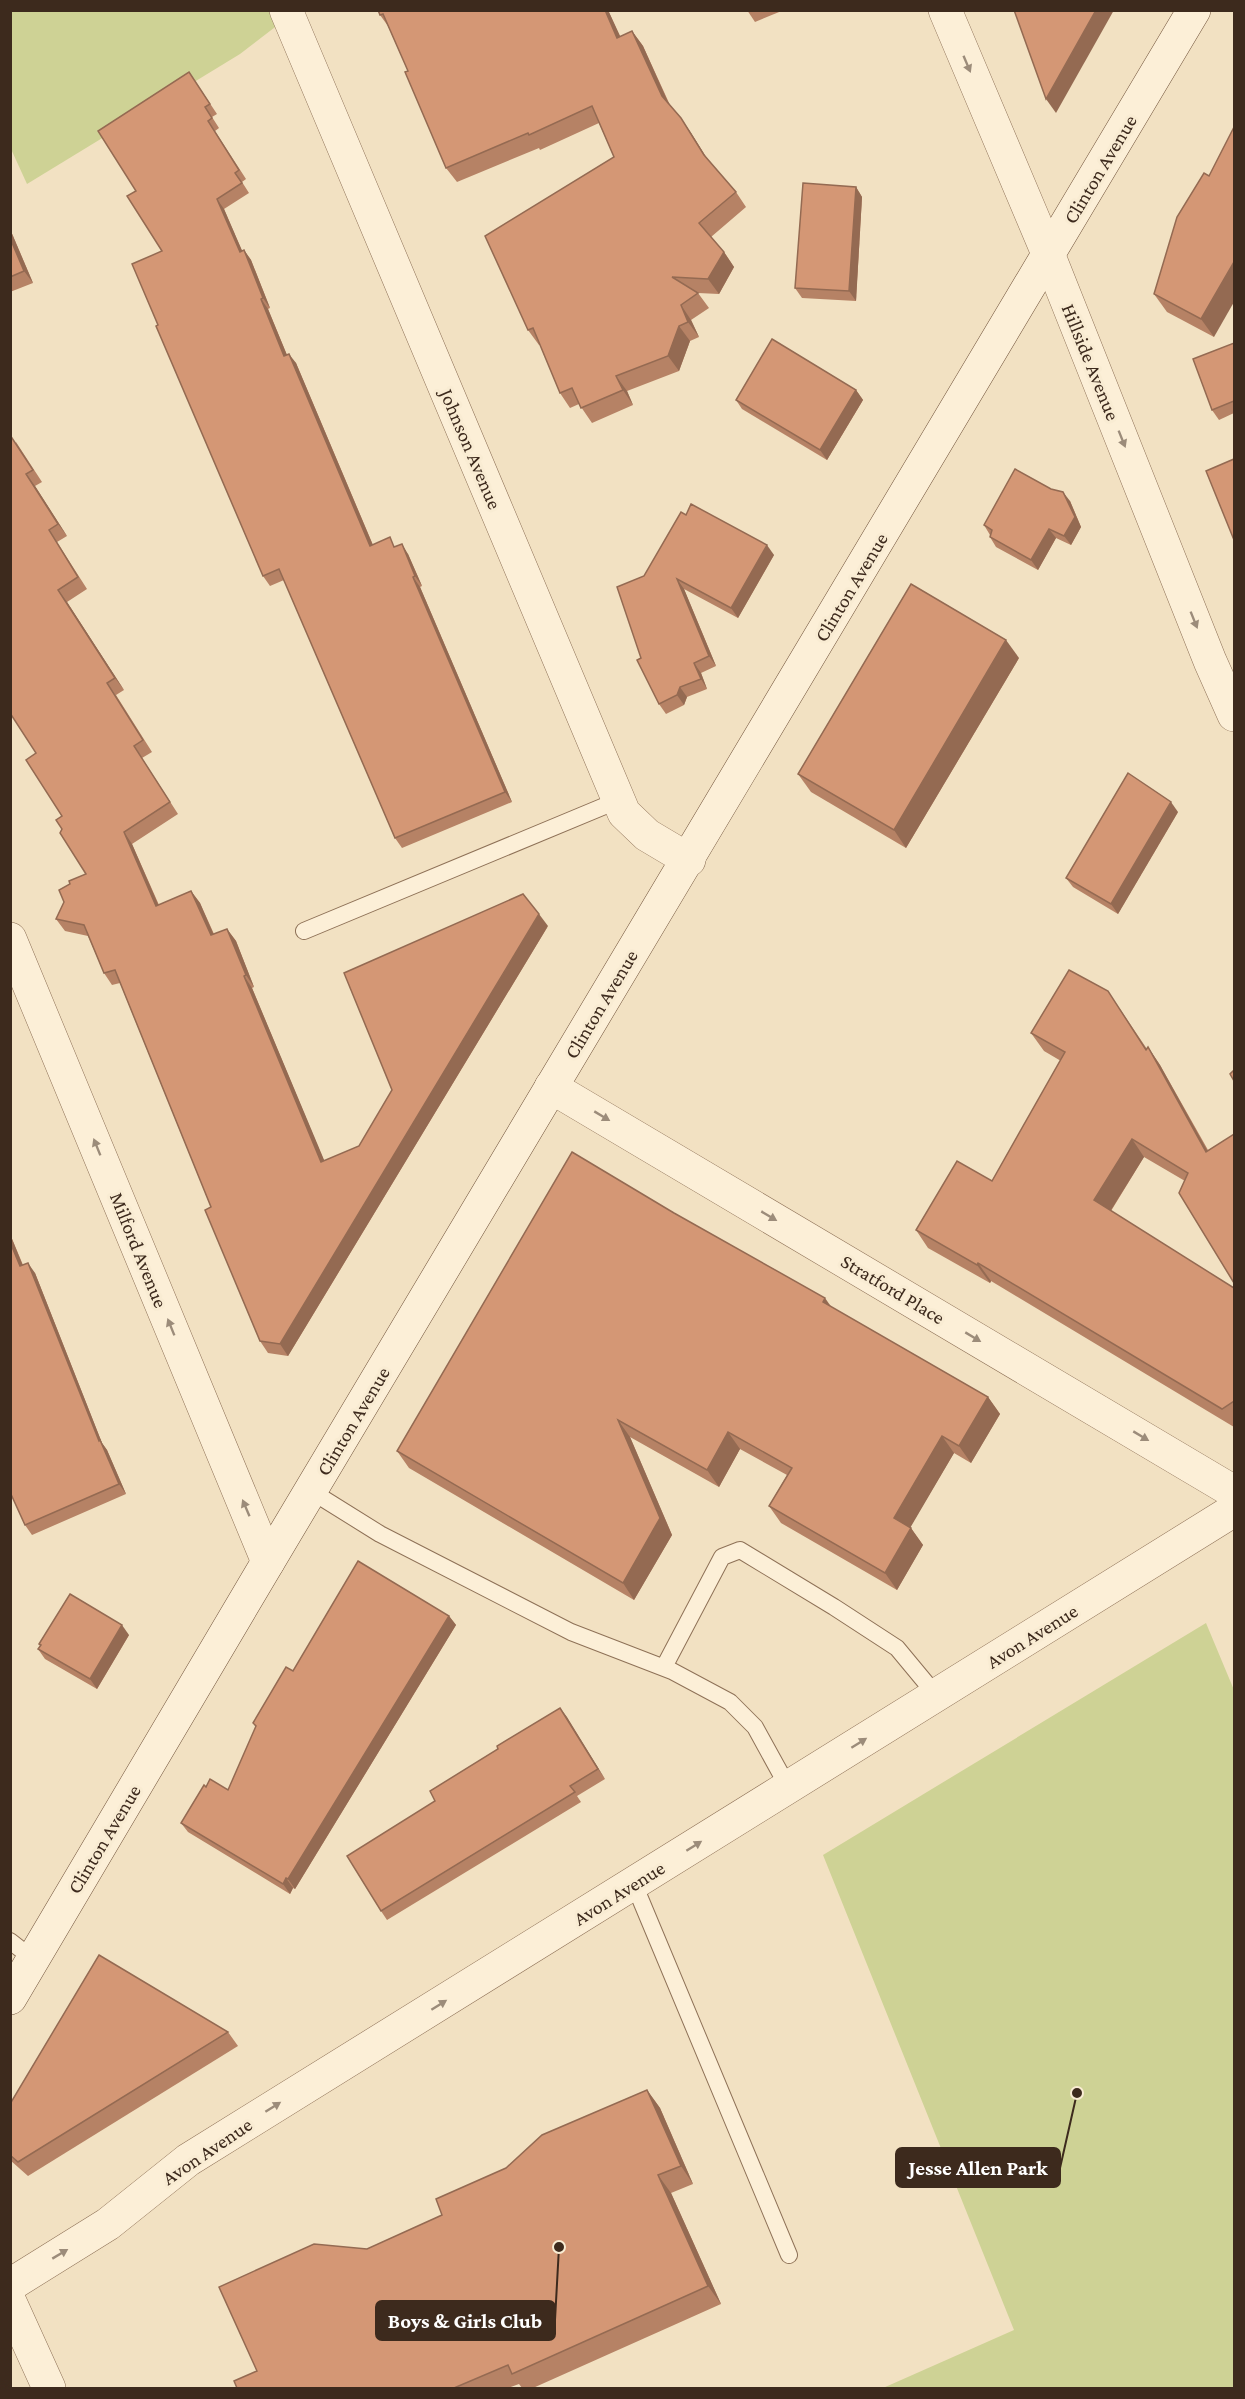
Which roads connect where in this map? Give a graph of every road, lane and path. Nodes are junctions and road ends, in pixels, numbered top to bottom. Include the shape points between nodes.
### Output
1 (286, 10) edge
2 (945, 10) edge
3 (1194, 10) edge
4 (1049, 256) junction
5 (1234, 715) edge
6 (619, 800) junction
7 (689, 860) junction
8 (304, 931) dead end
9 (10, 939) edge
10 (551, 1087) junction
11 (311, 1491) junction
12 (1234, 1492) edge
13 (1234, 1510) edge
14 (268, 1562) junction
15 (664, 1667) junction
16 (936, 1695) junction
17 (788, 1787) junction
18 (634, 1884) junction
19 (22, 1950) edge
20 (10, 1998) edge
21 (789, 2255) dead end
22 (10, 2285) edge
23 (10, 2302) edge
24 (49, 2388) edge

1 - 6 street, Johnson Avenue
2 -> 4 street, Hillside Avenue
3 - 4 street, Clinton Avenue
4 -> 5 street, Hillside Avenue
4 - 7 street, Clinton Avenue
6 - 7 street, Johnson Avenue via 624,813 636,825
6 - 8 lane
7 - 10 street, Clinton Avenue
14 -> 9 street, Milford Avenue
10 - 11 street, Clinton Avenue
10 -> 12 street, Stratford Place
11 - 14 street, Clinton Avenue
11 - 15 lane via 380,1534 571,1632
13 - 16 street, Avon Avenue
14 - 19 street, Clinton Avenue
15 - 16 lane via 722,1557 740,1550 897,1648
15 - 17 lane via 730,1702 755,1727
17 -> 16 street, Avon Avenue
18 -> 17 street, Avon Avenue
18 - 21 lane
22 -> 18 street, Avon Avenue via 108,2224 188,2160
19 - 20 street, Clinton Avenue
23 - 24 street

